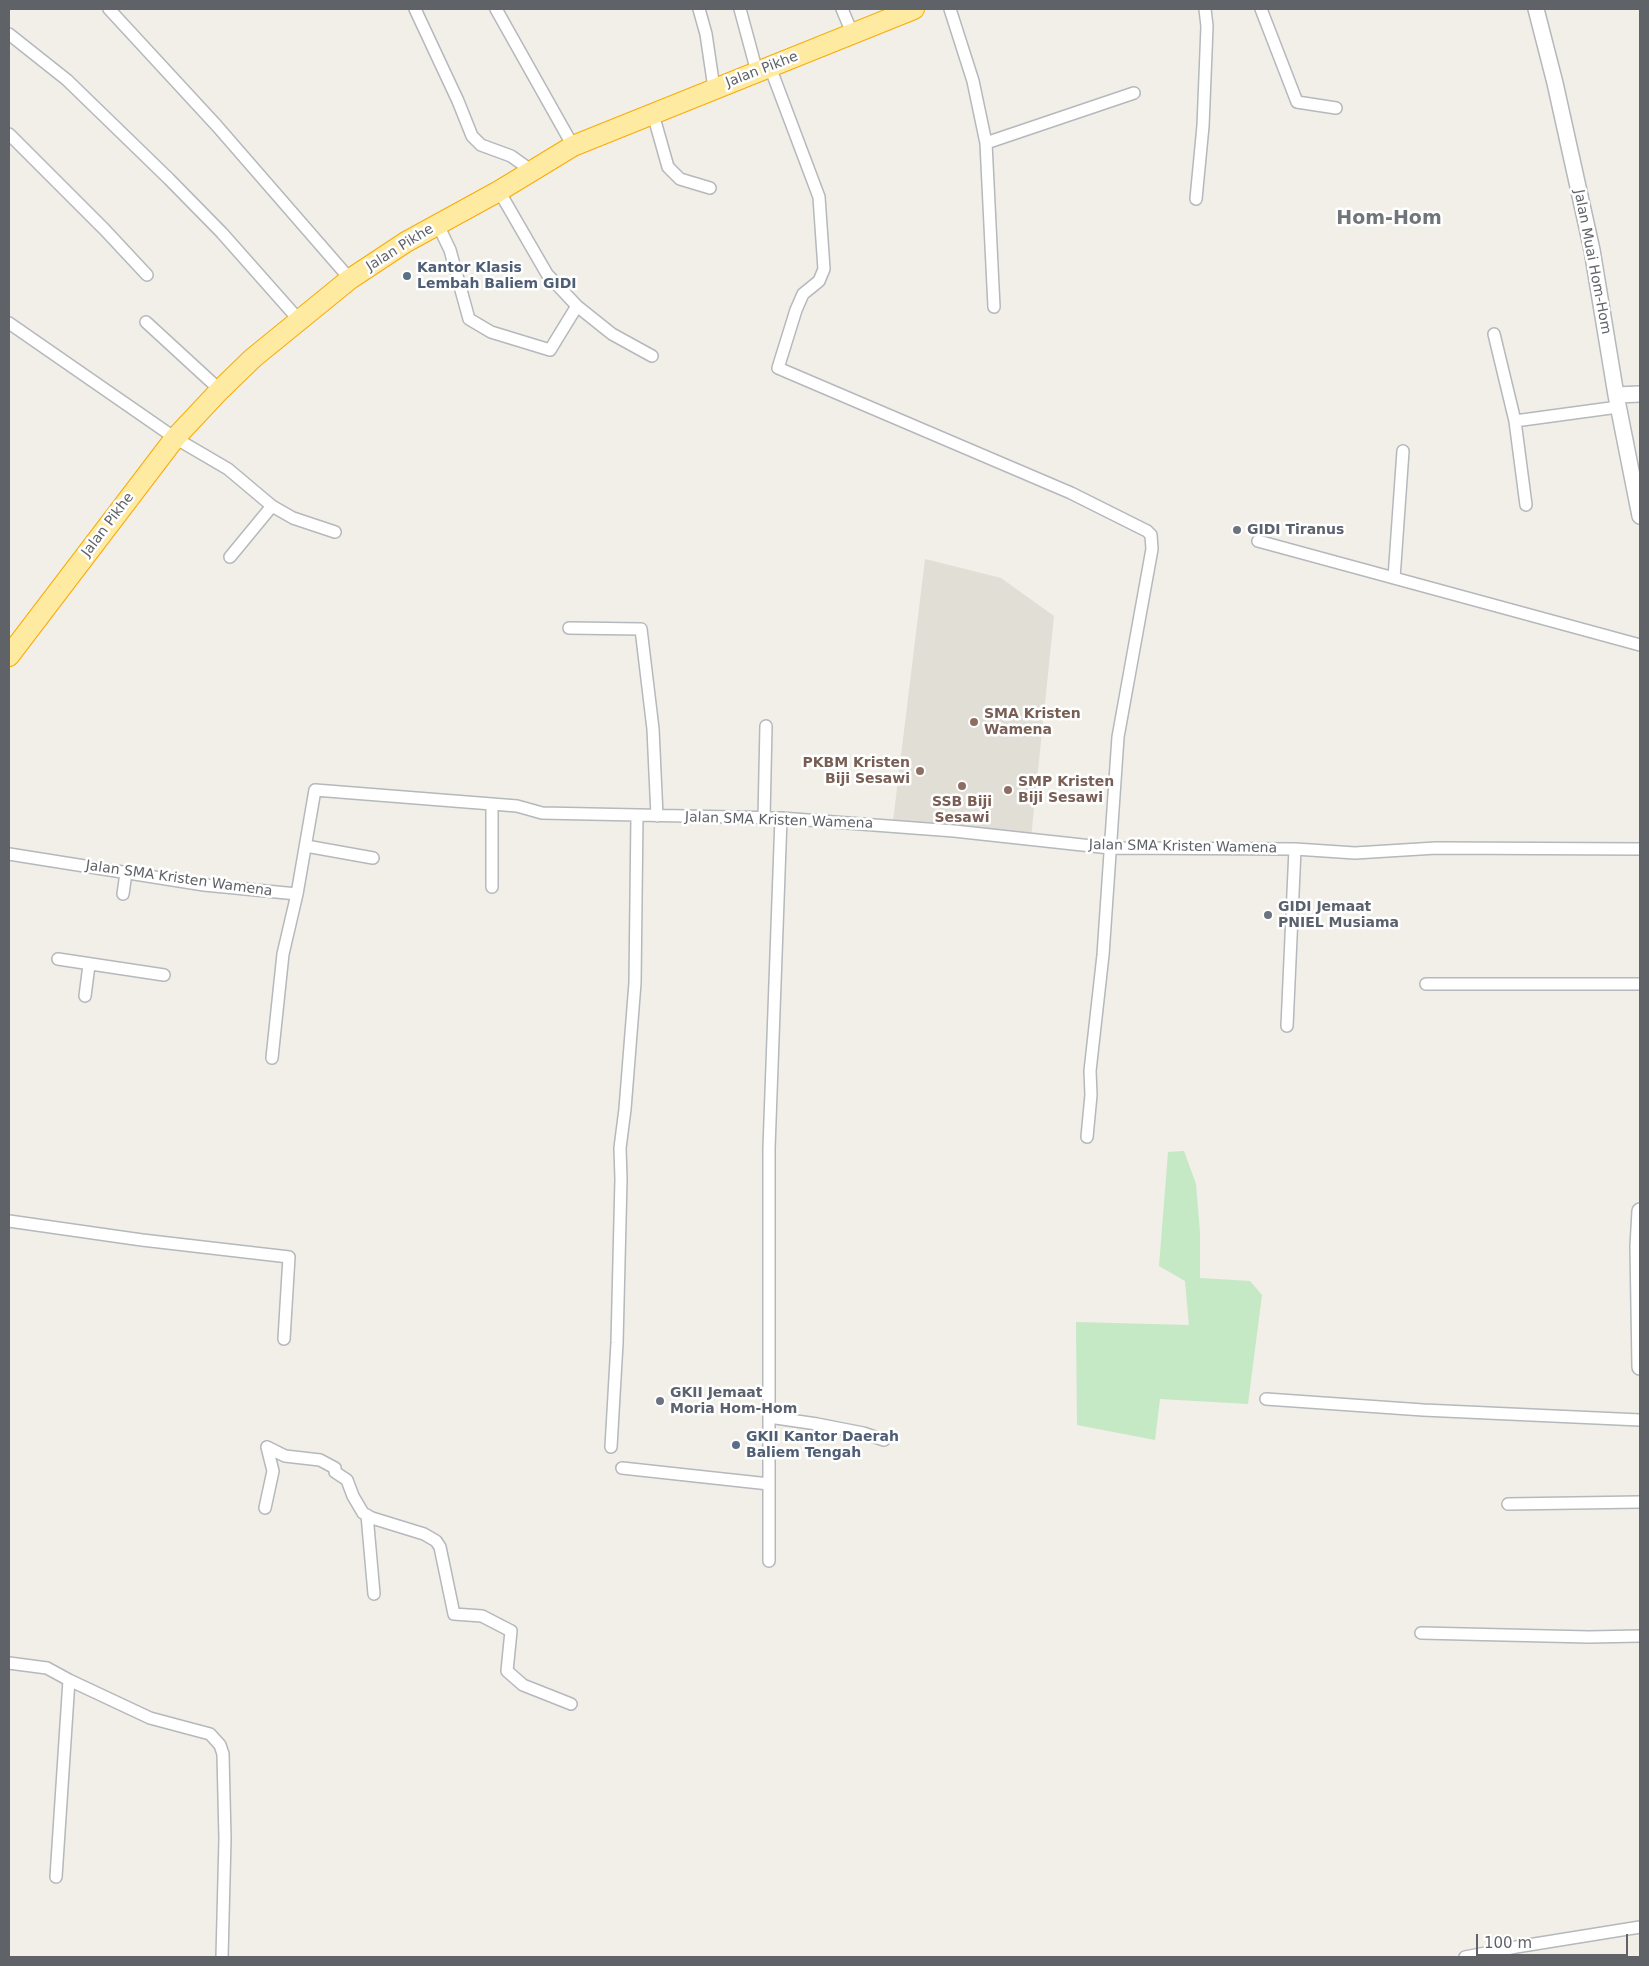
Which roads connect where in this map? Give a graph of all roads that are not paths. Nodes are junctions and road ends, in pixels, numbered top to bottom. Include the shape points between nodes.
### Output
1 (109, 9) edge
2 (415, 9) edge
3 (496, 9) edge
4 (699, 9) edge
5 (740, 9) edge
6 (842, 9) edge
7 (914, 9) edge
8 (950, 9) edge
9 (1205, 9) edge
10 (1261, 9) edge
11 (1536, 9) edge
12 (9, 34) edge
13 (853, 35) junction
14 (764, 69) junction
15 (714, 88) junction
16 (1134, 93) dead end
17 (1336, 108) dead end
18 (653, 114) junction
19 (9, 134) edge
20 (986, 143) junction
21 (573, 146) junction
22 (532, 171) junction
23 (710, 188) dead end
24 (499, 191) junction
25 (1196, 199) dead end
26 (438, 225) junction
27 (147, 275) dead end
28 (350, 279) junction
29 (577, 306) junction
30 (994, 307) dead end
31 (299, 320) junction
32 (146, 322) dead end
33 (9, 323) edge
34 (1494, 334) dead end
35 (652, 356) dead end
36 (220, 390) junction
37 (1640, 394) edge
38 (1617, 401) junction
39 (1515, 421) junction
40 (175, 438) junction
41 (1403, 450) dead end
42 (1526, 505) dead end
43 (272, 506) junction
44 (1640, 516) edge
45 (335, 532) dead end
46 (1258, 541) dead end
47 (230, 557) dead end
48 (1394, 578) junction
49 (569, 628) dead end
50 (1640, 645) edge
51 (9, 656) edge
52 (766, 726) dead end
53 (492, 804) junction
54 (637, 815) junction
55 (657, 816) junction
56 (764, 818) junction
57 (782, 818) junction
58 (306, 846) junction
59 (1110, 848) junction
60 (1295, 848) junction
61 (1640, 849) edge
62 (9, 854) edge
63 (373, 858) dead end
64 (126, 873) junction
65 (492, 887) dead end
66 (123, 894) dead end
67 (297, 894) junction
68 (58, 958) dead end
69 (89, 965) junction
70 (164, 975) dead end
71 (1426, 984) dead end
72 (1640, 984) edge
73 (85, 996) dead end
74 (1287, 1026) dead end
75 (272, 1058) dead end
76 (1087, 1137) dead end
77 (1640, 1211) edge
78 (9, 1224) edge
79 (1639, 1246) edge
80 (284, 1339) dead end
81 (1640, 1365) edge
82 (1266, 1399) dead end
83 (769, 1417) junction
84 (1640, 1420) edge
85 (884, 1440) dead end
86 (611, 1447) dead end
87 (622, 1468) dead end
88 (769, 1484) junction
89 (1640, 1502) edge
90 (1508, 1504) dead end
91 (265, 1508) dead end
92 (367, 1515) junction
93 (769, 1561) dead end
94 (374, 1594) dead end
95 (1421, 1634) dead end
96 (1640, 1636) edge
97 (9, 1662) edge
98 (69, 1680) junction
99 (571, 1704) dead end
100 (56, 1877) dead end
101 (1640, 1928) edge
102 (1516, 1952) edge
103 (222, 1957) edge
104 (1465, 1957) edge

1 - 28 street via 217,126
2 - 22 street via 472,136 481,146 511,156
3 - 21 street
4 - 15 street
5 - 14 street
6 - 13 street
7 - 13 highway, Jalan Pikhe
8 - 20 street via 973,81
9 - 25 street via 1203,126
10 - 17 street via 1297,102
11 - 38 street, Jalan Muai Hom-Hom via 1592,250
12 - 31 street via 67,80 169,179
13 - 14 highway, Jalan Pikhe
14 - 15 highway, Jalan Pikhe
14 - 59 street via 819,197 824,269 819,281 803,294 778,368 1071,493 1151,535 1152,549 1118,737
15 - 18 highway, Jalan Pikhe
16 - 20 street
18 - 21 highway, Jalan Pikhe
18 - 23 street via 668,168 680,179
19 - 27 street
20 - 30 street
21 - 22 highway, Jalan Pikhe
22 - 24 highway, Jalan Pikhe
24 - 26 highway, Jalan Pikhe
24 - 29 street via 547,274
26 - 28 highway, Jalan Pikhe
26 - 29 street via 450,250 469,319 491,332 550,350
28 - 31 highway, Jalan Pikhe
29 - 35 street via 612,334
31 - 36 highway, Jalan Pikhe
32 - 36 street
33 - 40 street
34 - 39 street
36 - 40 highway, Jalan Pikhe
37 - 38 street
38 - 39 street
38 - 44 street, Jalan Muai Hom-Hom
39 - 42 street
40 - 43 street via 228,469
40 - 51 highway, Jalan Pikhe
41 - 48 street
43 - 45 street via 292,518
43 - 47 street
46 - 48 street
48 - 50 street
49 - 55 street via 641,629 653,729
52 - 56 street
53 - 54 street, Jalan SMA Kristen Wamena via 542,813
53 - 58 street, Jalan SMA Kristen Wamena via 315,790
53 - 65 street
54 - 55 street, Jalan SMA Kristen Wamena
54 - 86 street via 635,983 620,1148 617,1343
55 - 56 street, Jalan SMA Kristen Wamena
56 - 57 street, Jalan SMA Kristen Wamena
57 - 59 street, Jalan SMA Kristen Wamena via 954,830
57 - 83 street via 769,1148
58 - 63 street
58 - 67 street, Jalan SMA Kristen Wamena
59 - 60 street, Jalan SMA Kristen Wamena
59 - 76 street
60 - 61 street, Jalan SMA Kristen Wamena via 1355,853 1436,848
60 - 74 street
62 - 64 street, Jalan SMA Kristen Wamena
64 - 66 street
64 - 67 street, Jalan SMA Kristen Wamena
67 - 75 street via 283,954
68 - 69 street
69 - 70 street
69 - 73 street
71 - 72 street
77 - 79 street
78 - 80 street via 289,1257
79 - 81 street
82 - 84 street via 1324,1405
83 - 85 street via 817,1424
83 - 88 street
87 - 88 street
88 - 93 street
89 - 90 street
91 - 92 street via 273,1471 267,1447 285,1456 320,1460 336,1468 335,1472 347,1480 356,1502
92 - 94 street
92 - 99 street via 436,1541 454,1614 482,1616 511,1631 507,1671 523,1685
95 - 96 street
97 - 98 street via 47,1668
98 - 100 street
98 - 103 street via 150,1718 210,1734 220,1745 223,1754 224,1839
101 - 102 street
102 - 104 street

